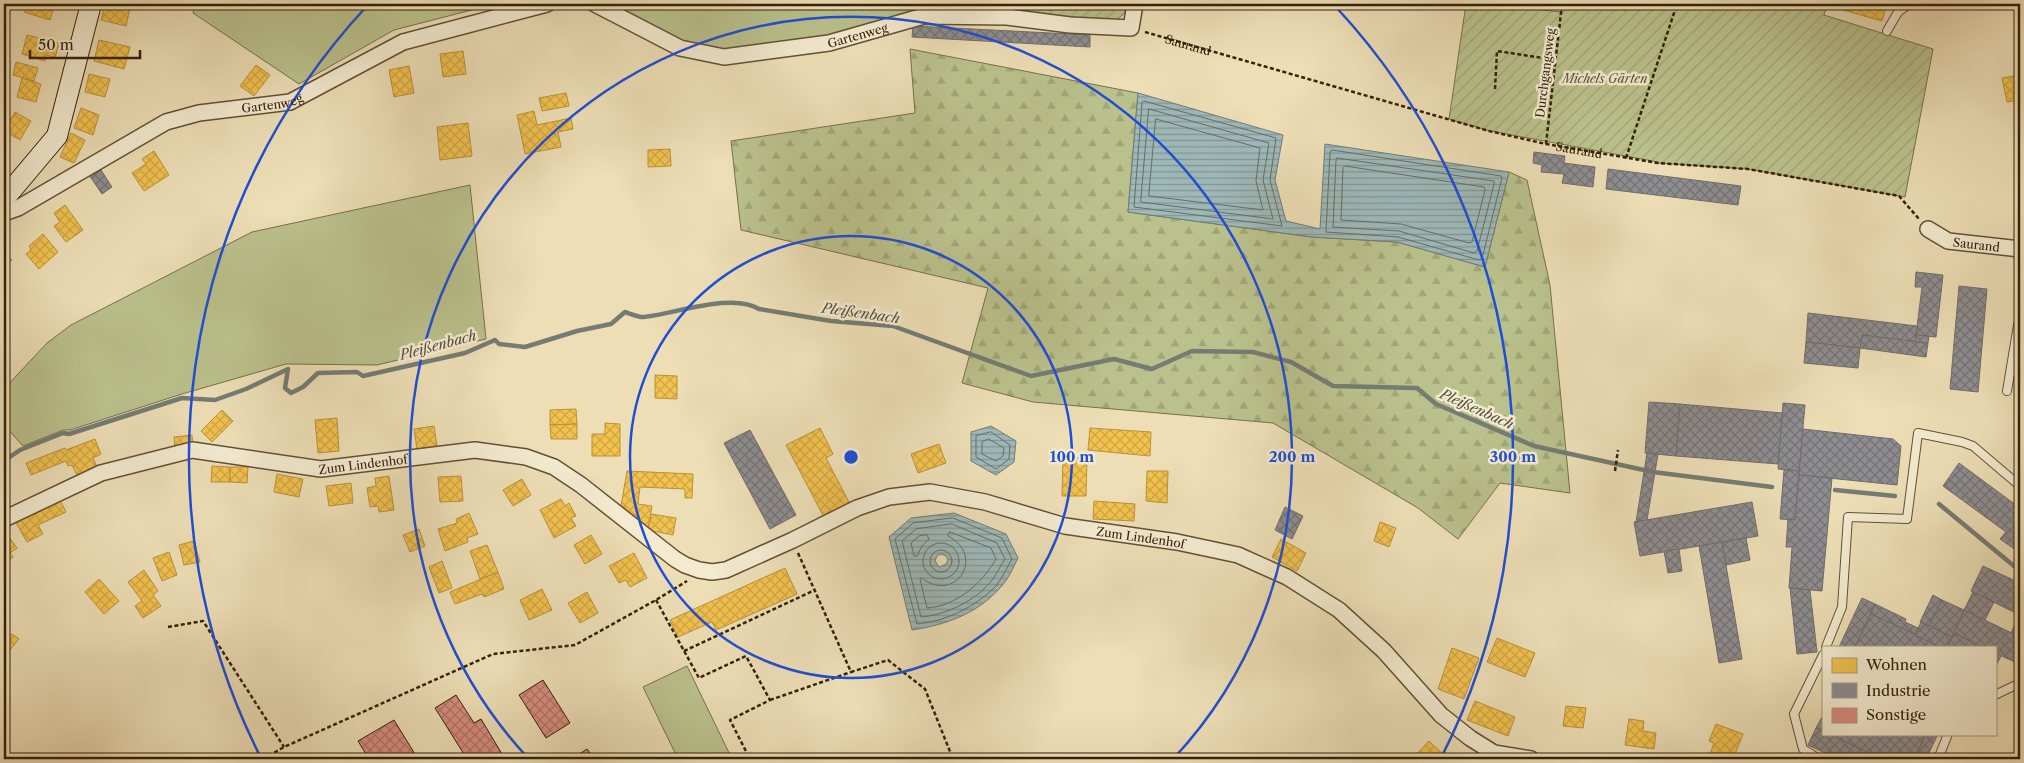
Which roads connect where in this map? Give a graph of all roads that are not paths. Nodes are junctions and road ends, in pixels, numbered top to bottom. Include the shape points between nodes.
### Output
1 (91, 4) edge
2 (547, 4) edge
3 (595, 4) edge
4 (1135, 4) edge
5 (1909, 4) edge
6 (2008, 4) edge
7 (2020, 6) edge
8 (1887, 31) dead end
9 (4, 199) edge
10 (4, 212) edge
11 (1928, 228) road end
12 (2020, 249) edge
13 (2020, 322) edge
14 (2007, 391) dead end
15 (2020, 486) edge
16 (4, 518) edge
17 (1826, 646) edge
18 (1822, 657) edge
19 (2020, 683) edge
20 (1996, 695) edge
21 (1947, 736) edge
22 (1531, 759) edge
23 (1820, 759) edge
24 (1938, 759) edge

1 - 9 street via 57,136
2 - 10 street, Gartenweg via 403,42 290,102 199,113 166,122 18,208
3 - 4 street, Gartenweg via 680,48 724,57 830,43 924,16 1007,17 1131,28
5 - 8 lane via 1898,12
6 - 7 lane
11 - 12 street, Saurand via 1948,241
13 - 14 lane
15 - 17 lane via 1973,446 1918,433 1908,519 1848,516 1842,607
16 - 22 street, Zum Lindenhof via 101,473 192,450 321,469 475,450 526,457 554,467 675,559 712,572 726,570 857,508 889,497 930,492 984,502 1064,526 1177,542 1238,555 1287,577 1339,610 1384,651 1441,715 1470,738 1494,752
18 - 23 lane via 1794,714 1803,749
19 - 20 lane
21 - 24 lane

